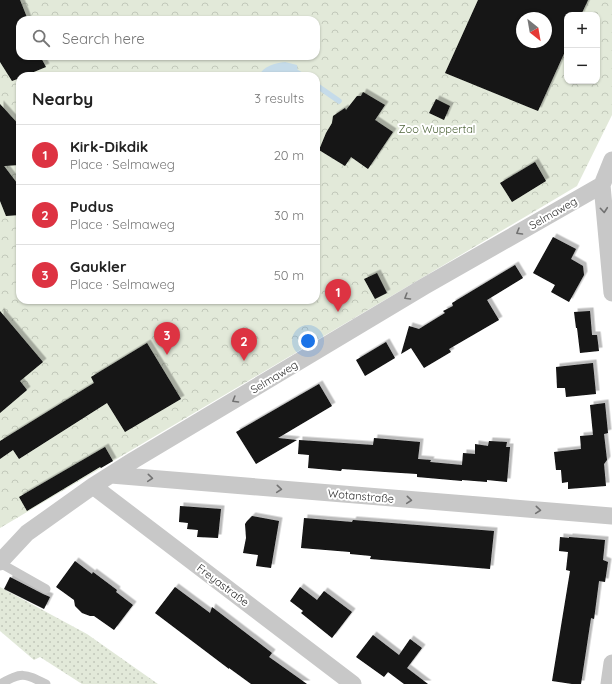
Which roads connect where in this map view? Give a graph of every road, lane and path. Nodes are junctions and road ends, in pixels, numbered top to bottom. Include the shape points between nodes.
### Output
1 (612, 160) edge
2 (602, 185) junction
3 (612, 293) edge
4 (111, 475) junction
5 (93, 486) junction
6 (612, 516) edge
7 (0, 562) edge
8 (46, 589) dead end
9 (612, 663) edge
10 (0, 684) edge
11 (46, 684) edge
12 (353, 684) edge
13 (609, 684) edge

1 - 2 street
2 -> 3 street
2 -> 4 street, Selmaweg via 419,290
4 - 5 street, Selmaweg
4 -> 6 street, Wotanstraße
5 - 7 street, Selmaweg via 26,533
5 - 12 street, Freyastraße
7 - 8 lane
9 - 13 street
10 - 11 lane via 14,676 22,675

